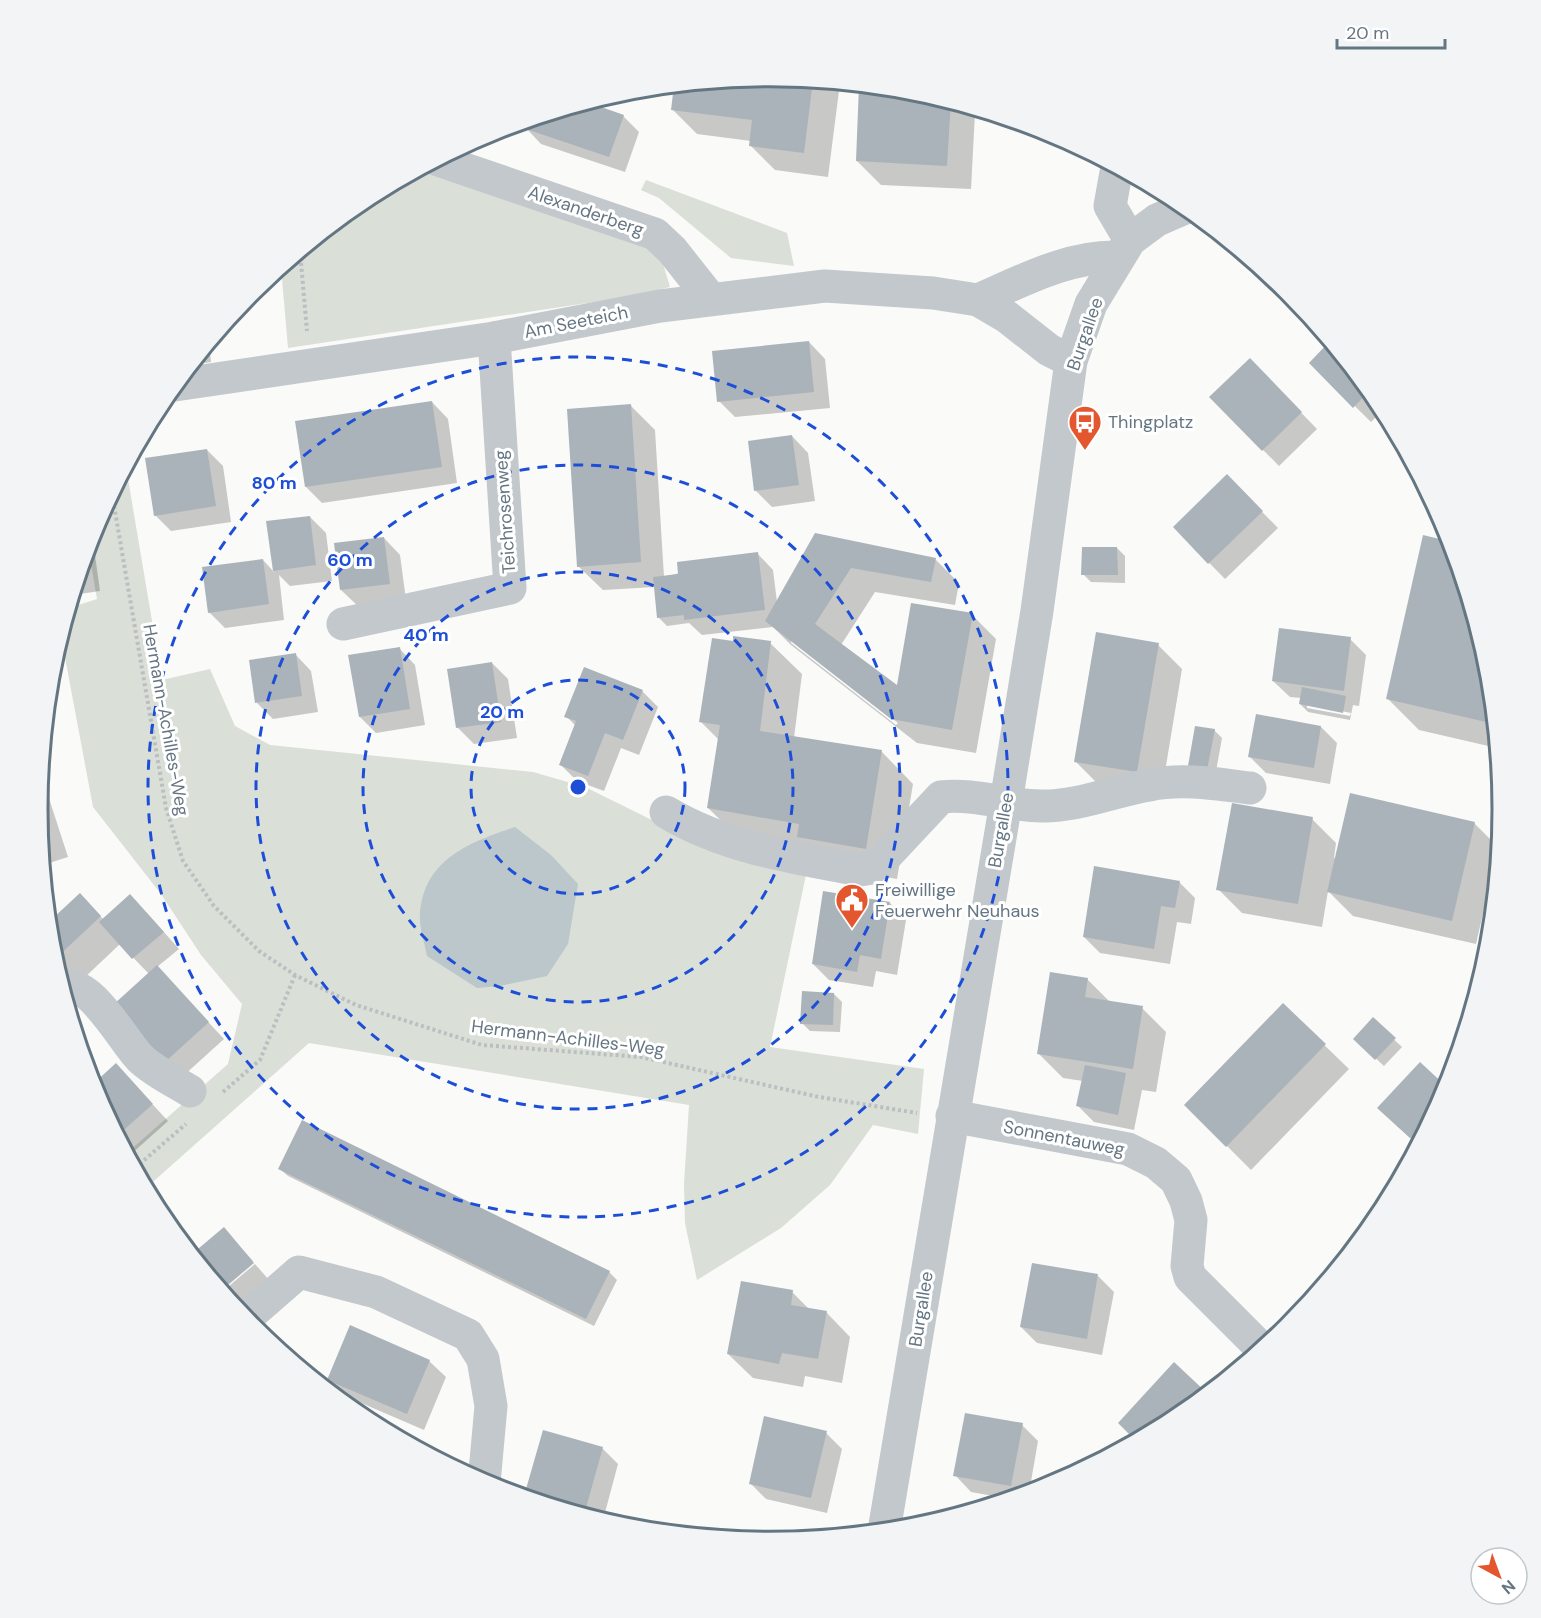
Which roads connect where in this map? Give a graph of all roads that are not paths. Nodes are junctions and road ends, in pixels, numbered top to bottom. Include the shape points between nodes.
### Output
1 (447, 163) edge
2 (1116, 174) edge
3 (1177, 211) edge
4 (1124, 248) junction
5 (710, 298) junction
6 (978, 300) junction
7 (494, 338) junction
8 (1071, 361) junction
9 (187, 383) edge
10 (343, 624) dead end
11 (1250, 788) dead end
12 (1006, 802) junction
13 (666, 812) dead end
14 (70, 985) edge
15 (198, 1104) road end
16 (952, 1116) junction
17 (253, 1312) edge
18 (1256, 1343) edge
19 (485, 1473) edge
20 (885, 1522) edge

1 - 5 street, Alexanderberg via 655,234
2 - 4 street via 1110,206
3 - 4 street, Burgallee via 1157,220
4 - 6 street via 1070,264
4 - 8 street, Burgallee via 1092,304
5 - 6 street, Am Seeteich via 825,286
5 - 7 street, Am Seeteich
6 - 8 street, Am Seeteich
7 - 9 street, Am Seeteich
7 - 10 street, Teichrosenweg via 510,588
8 - 12 street, Burgallee
11 - 12 street via 1204,782 1152,784 1060,805 1040,807
12 - 13 street via 956,795 941,797 882,860 872,868 860,870 778,855 691,827
12 - 16 street, Burgallee
14 - 15 street via 80,987 123,1032 142,1060
16 - 18 street, Sonnentauweg via 1128,1149 1156,1163 1176,1180 1186,1201 1191,1220 1187,1266 1190,1278
16 - 20 street, Burgallee
17 - 19 street via 299,1272 376,1292 468,1335 483,1359 491,1406

